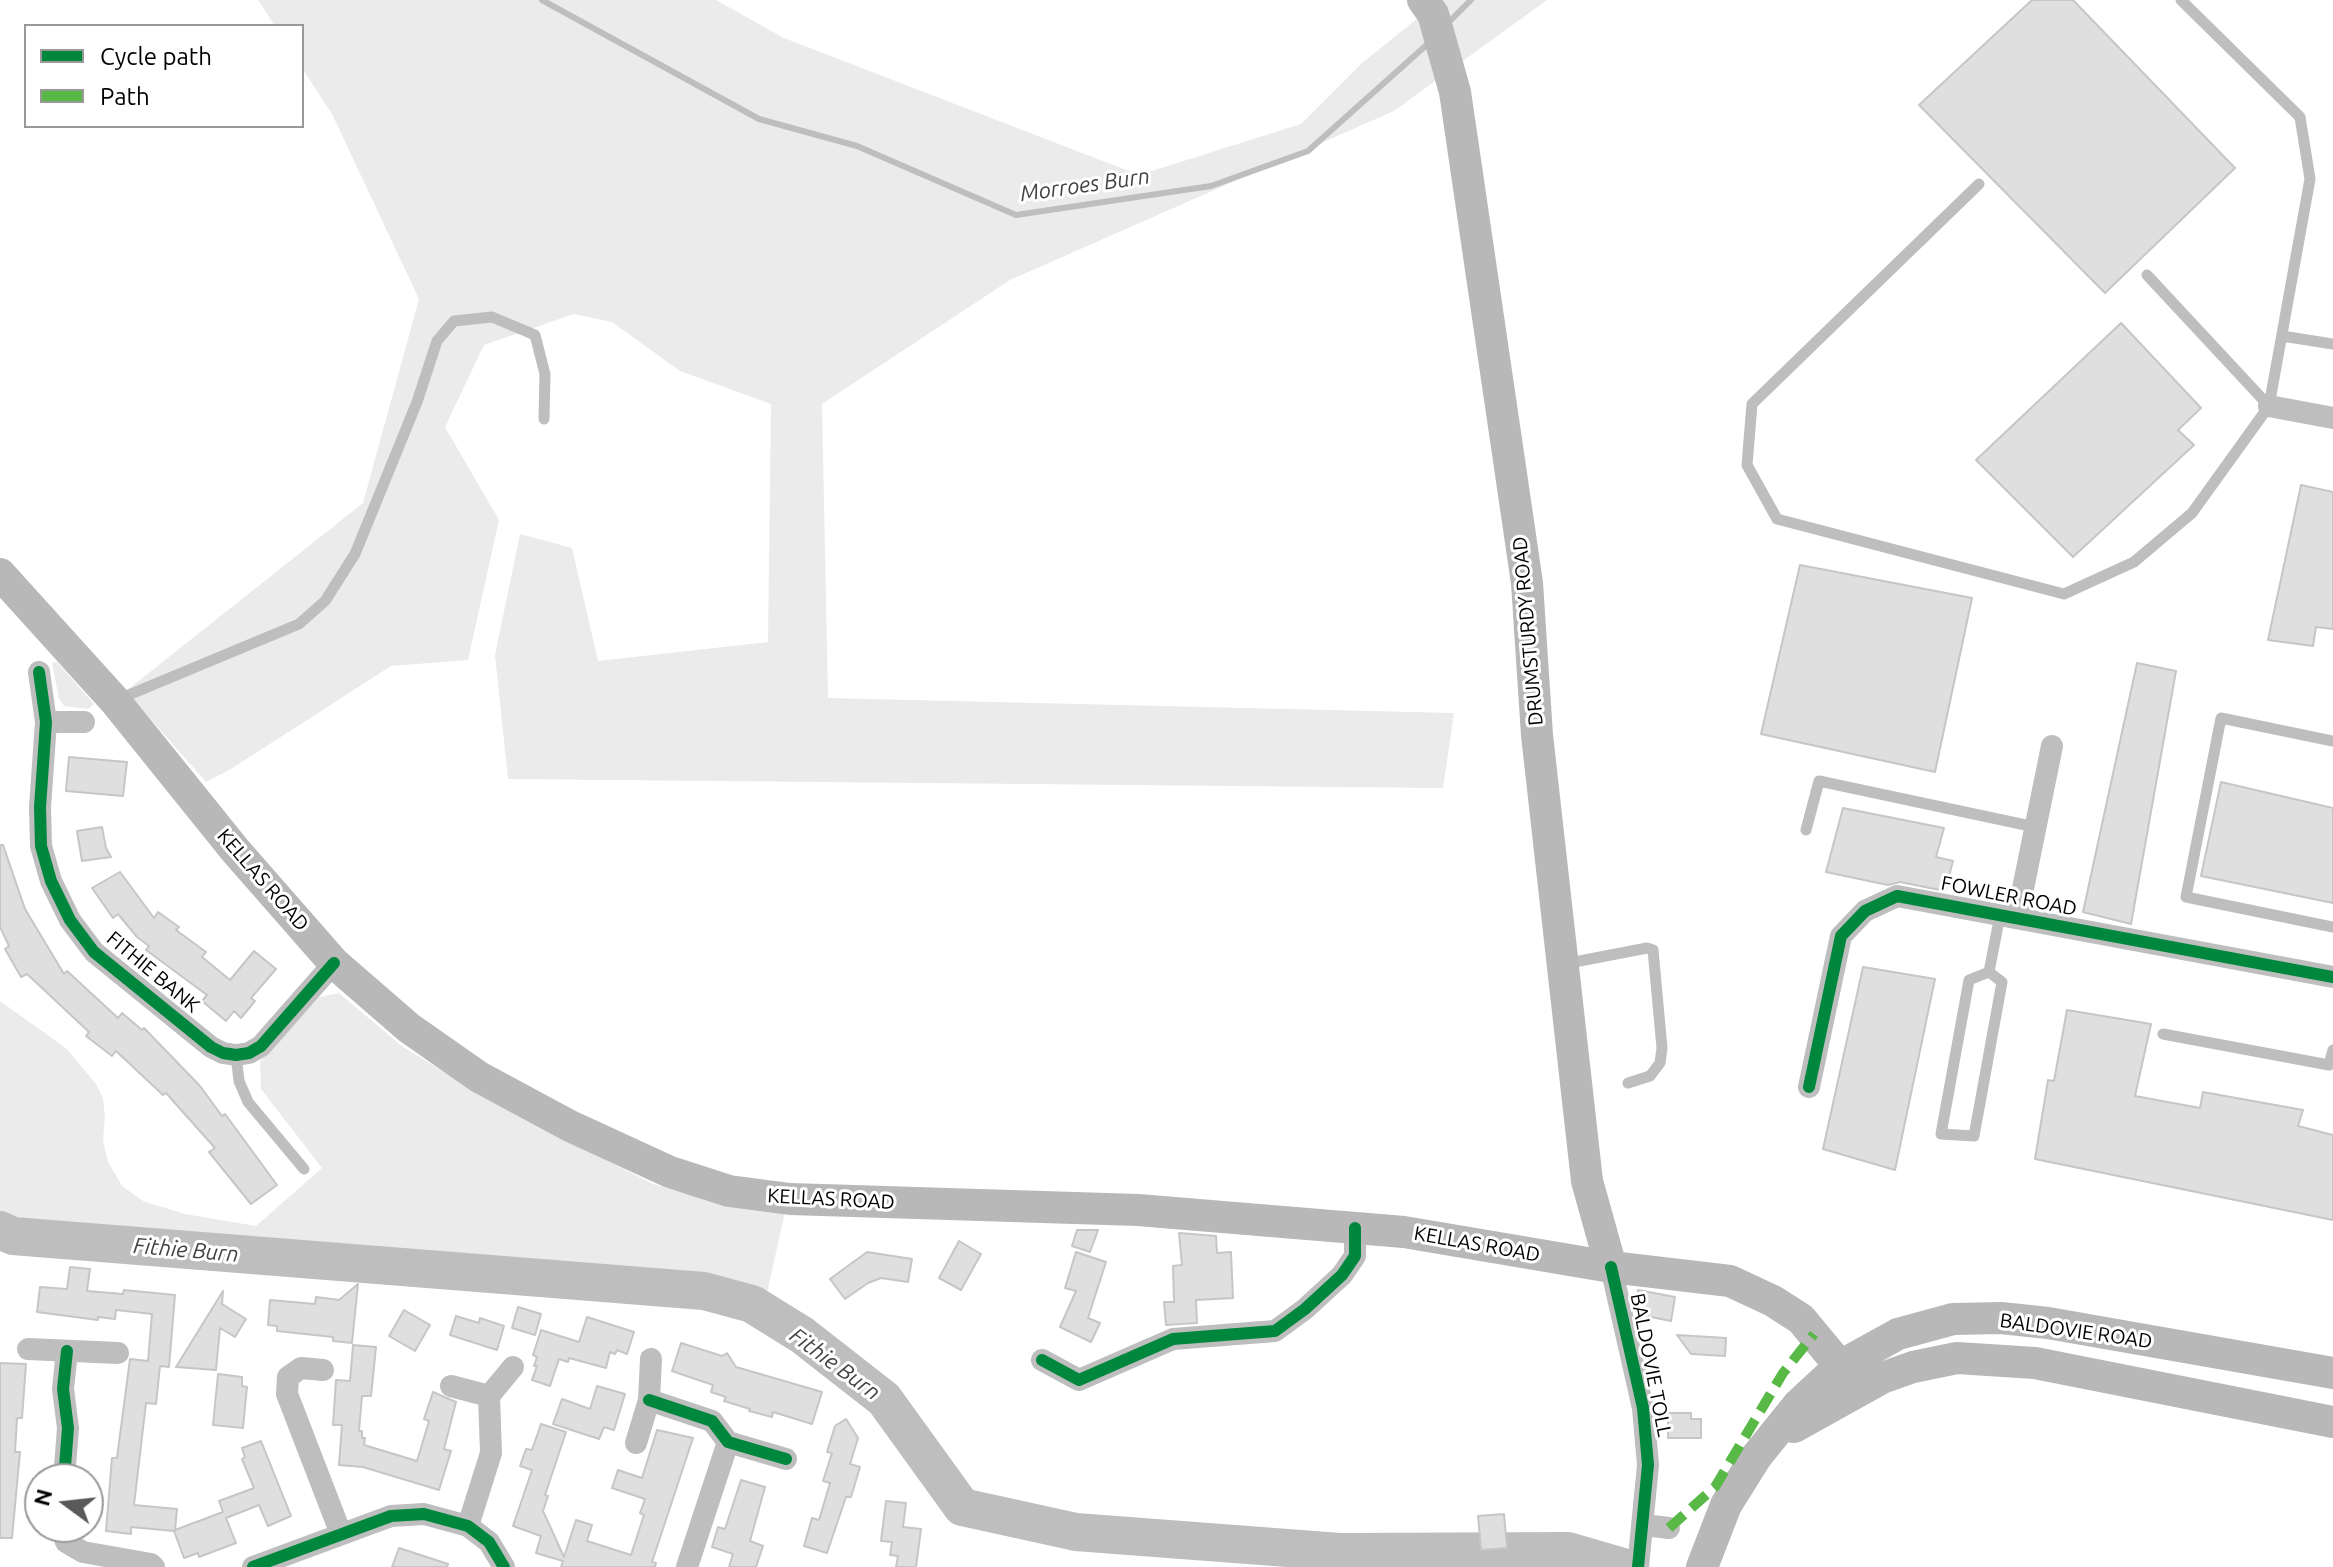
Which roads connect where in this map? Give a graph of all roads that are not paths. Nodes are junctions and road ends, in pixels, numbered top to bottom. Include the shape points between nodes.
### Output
1 (2181, 0) edge
2 (1434, 22) edge
3 (1979, 184) dead end
4 (2147, 275) dead end
5 (2282, 336) junction
6 (2333, 344) edge
7 (2269, 406) junction
8 (2333, 418) edge
9 (544, 419) dead end
10 (0, 574) edge
11 (39, 672) dead end
12 (115, 701) junction
13 (46, 722) junction
14 (84, 722) dead end
15 (2333, 741) edge
16 (2052, 746) dead end
17 (2035, 827) junction
18 (1806, 830) dead end
19 (2008, 917) junction
20 (2333, 927) edge
21 (334, 963) junction
22 (1563, 964) junction
23 (1989, 972) junction
24 (2333, 977) edge
25 (2163, 1034) dead end
26 (2333, 1050) edge
27 (236, 1055) junction
28 (1628, 1083) dead end
29 (1809, 1087) dead end
30 (304, 1169) dead end
31 (1355, 1228) junction
32 (1611, 1267) junction
33 (28, 1349) dead end
34 (67, 1351) junction
35 (118, 1353) dead end
36 (651, 1359) dead end
37 (1042, 1360) dead end
38 (513, 1367) dead end
39 (323, 1370) dead end
40 (2333, 1373) edge
41 (1847, 1379) junction
42 (451, 1386) dead end
43 (489, 1396) junction
44 (649, 1400) junction
45 (2333, 1422) edge
46 (728, 1442) junction
47 (636, 1443) dead end
48 (786, 1459) dead end
49 (65, 1463) edge
50 (1644, 1525) junction
51 (468, 1526) junction
52 (1669, 1528) dead end
53 (341, 1534) junction
54 (68, 1543) edge
55 (1640, 1558) edge
56 (1704, 1558) edge
57 (154, 1567) edge
58 (253, 1567) edge
59 (504, 1567) edge
60 (687, 1567) edge

1 - 5 lane via 2300,117 2310,179
2 - 22 main road, DRUMSTURDY ROAD via 1455,92 1527,583 1537,735
3 - 7 lane via 1752,404 1747,465 1777,519 2064,594 2134,562 2192,513
4 - 7 lane
5 - 6 lane
5 - 7 lane
7 - 8 street
9 - 12 lane via 545,374 535,335 492,317 454,321 437,341 355,554 325,601 299,624
10 - 12 main road, KELLAS ROAD
11 - 13 street, FITHIE BANK
12 - 21 main road, KELLAS ROAD
13 - 14 street
13 - 27 street, FITHIE BANK via 41,846 70,920 94,952 211,1047
15 - 20 lane via 2221,718 2186,897
16 - 17 street, FOWLER ROAD
17 - 18 lane via 1819,781
17 - 19 street, FOWLER ROAD
19 - 23 lane
19 - 24 street, FOWLER ROAD
19 - 29 street, FOWLER ROAD via 1897,896 1865,911 1841,936
21 - 27 street via 261,1046
21 - 31 main road, KELLAS ROAD via 409,1028 479,1077 670,1172 729,1191 790,1199 1138,1210
22 - 28 lane via 1653,950 1660,1063 1650,1076
22 - 32 main road, DRUMSTURDY ROAD via 1587,1181
23 - 23 lane via 2002,982 1974,1136 1941,1134 1969,980
25 - 26 lane via 2329,1065
27 - 30 lane via 248,1102
31 - 32 main road, KELLAS ROAD
31 - 37 street via 1355,1256 1342,1275 1275,1331 1173,1339 1079,1380
32 - 41 main road, KELLAS ROAD via 1730,1281 1773,1301 1801,1319
32 - 50 street, BALDOVIE TOLL via 1643,1408 1648,1465
33 - 34 street
34 - 35 street
34 - 49 street
36 - 44 street
38 - 43 street
39 - 53 street via 301,1368 288,1377 287,1394
40 - 41 main road, BALDOVIE ROAD via 2001,1318 1953,1319 1898,1334
41 - 45 main road, BALDOVIE ROAD via 1957,1358 1999,1359
41 - 56 main road, BALDOVIE ROAD via 1798,1405 1756,1457 1726,1505
42 - 43 street
43 - 51 street via 491,1453
44 - 46 street via 712,1421
44 - 47 street
46 - 48 street
46 - 60 street
50 - 52 street
50 - 55 street, BALDOVIE TOLL
51 - 53 street via 424,1514 391,1516
51 - 59 street via 489,1542
53 - 58 street
54 - 57 street via 83,1552

